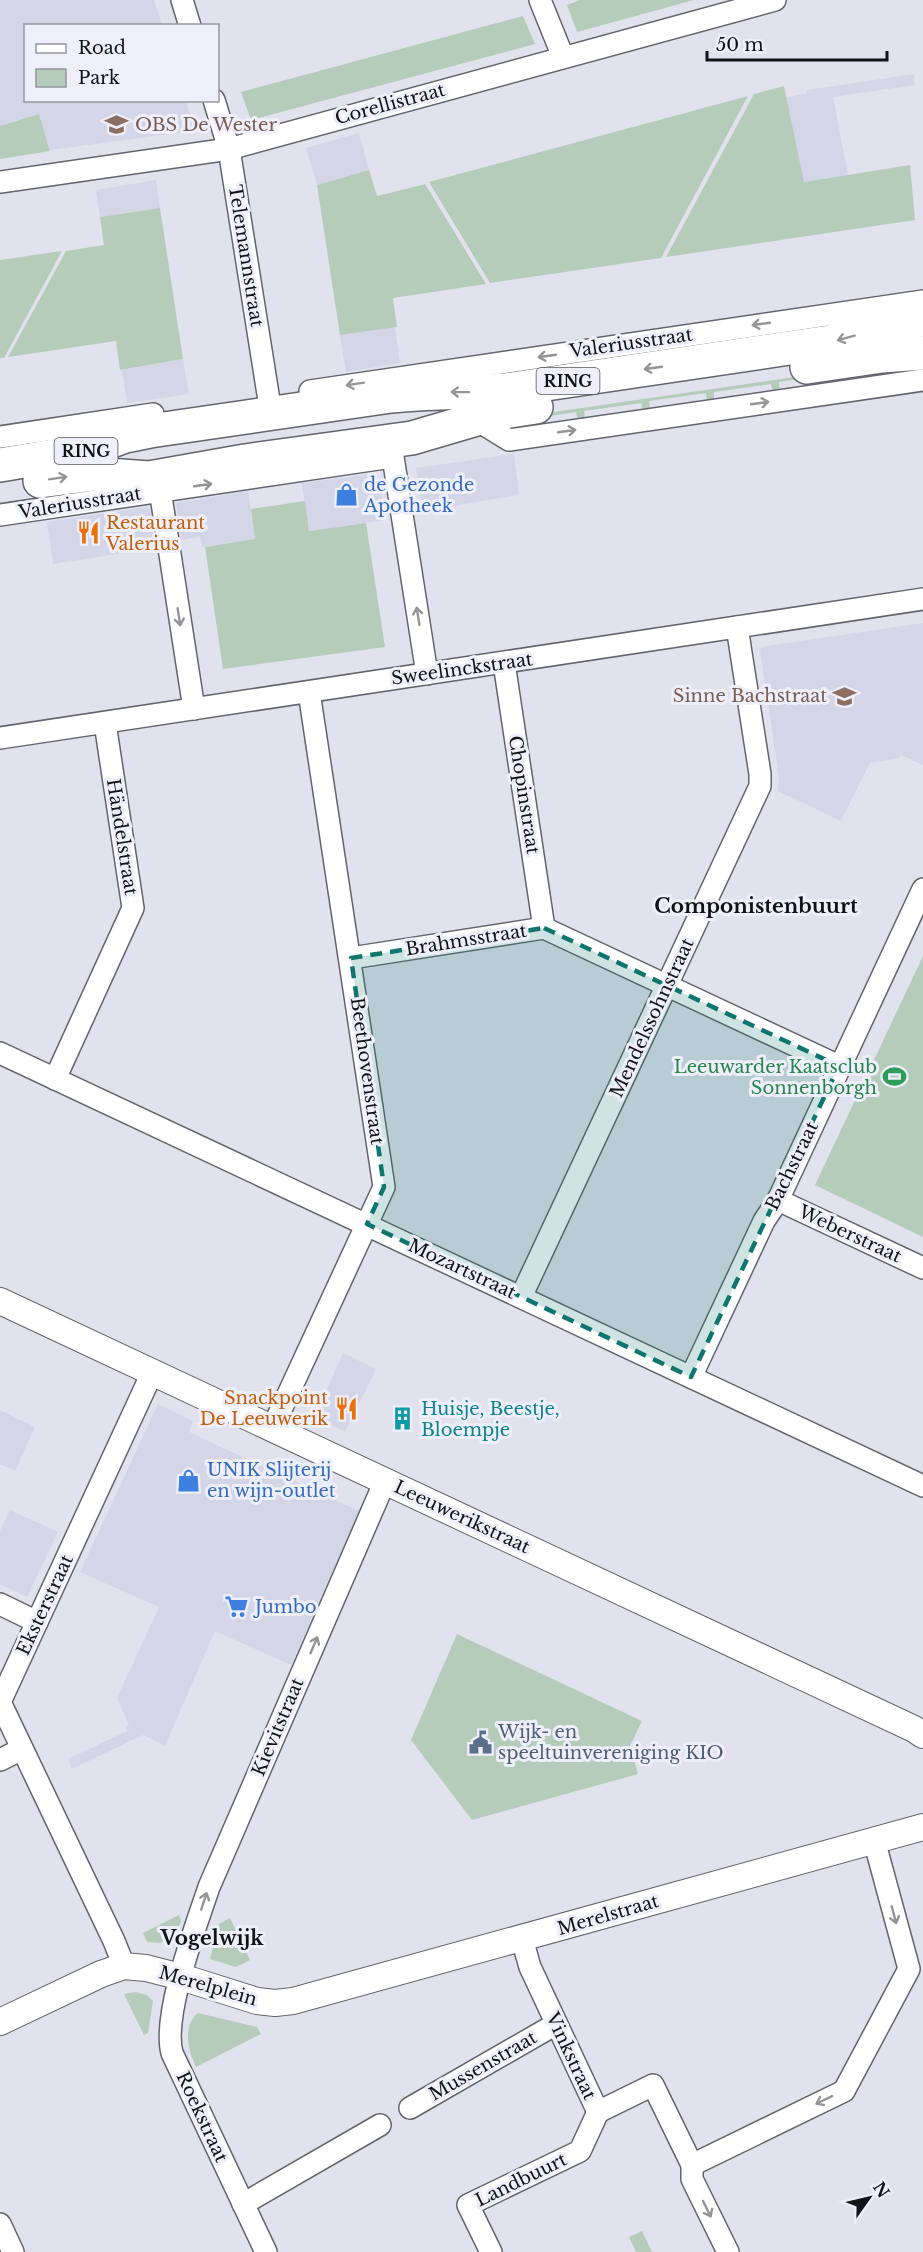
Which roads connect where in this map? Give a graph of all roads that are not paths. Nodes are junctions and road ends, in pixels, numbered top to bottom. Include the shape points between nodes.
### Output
1 (182, 0) edge
2 (540, 0) edge
3 (775, 0) edge
4 (189, 24) edge
5 (563, 57) junction
6 (215, 102) edge
7 (229, 149) junction
8 (0, 182) edge
9 (923, 301) edge
10 (923, 320) edge
11 (919, 362) edge
12 (391, 396) junction
13 (269, 405) junction
14 (169, 423) junction
15 (0, 437) edge
16 (396, 445) junction
17 (0, 465) edge
18 (159, 484) junction
19 (0, 487) edge
20 (0, 515) edge
21 (923, 599) edge
22 (737, 627) junction
23 (504, 663) junction
24 (427, 674) junction
25 (309, 692) junction
26 (194, 709) junction
27 (105, 723) junction
28 (0, 738) edge
29 (923, 889) edge
30 (544, 928) junction
31 (351, 958) junction
32 (667, 986) junction
33 (0, 1053) edge
34 (839, 1066) junction
35 (55, 1079) junction
36 (778, 1200) junction
37 (367, 1224) junction
38 (923, 1268) edge
39 (521, 1297) junction
40 (0, 1301) edge
41 (152, 1373) junction
42 (691, 1377) junction
43 (272, 1429) junction
44 (385, 1481) junction
45 (923, 1486) edge
46 (0, 1604) edge
47 (37, 1622) junction
48 (923, 1735) edge
49 (22, 1749) junction
50 (0, 1760) edge
51 (923, 1827) edge
52 (874, 1840) junction
53 (522, 1939) junction
54 (124, 1966) junction
55 (181, 1977) junction
56 (293, 2001) joint
57 (0, 2022) edge
58 (556, 2024) junction
59 (410, 2108) dead end
60 (598, 2112) junction
61 (380, 2125) dead end
62 (692, 2165) junction
63 (243, 2204) junction
64 (0, 2224) edge
65 (13, 2252) edge
66 (266, 2252) edge
67 (491, 2252) edge
68 (728, 2252) edge

1 - 4 street
2 - 5 street
3 - 5 street, Corellistraat
5 - 7 street, Corellistraat
6 - 7 street, Telemannstraat
7 - 8 street, Corellistraat
7 - 13 street, Telemannstraat
9 -> 13 street, Valeriusstraat
10 - 11 main road, Valeriusstraat via 910,326 900,341
10 -> 12 main road, Valeriusstraat / RING via 830,342 517,388
16 -> 11 main road, Valeriusstraat / RING via 475,419 524,409 860,359
12 - 13 main road, Valeriusstraat / RING
12 - 16 main road, Valeriusstraat via 401,399 409,418
13 - 14 main road, Valeriusstraat / RING
14 - 15 street, Valeriusstraat
14 - 17 main road, Valeriusstraat / RING via 84,452
14 - 18 main road, Valeriusstraat via 151,437 140,454 144,470
18 -> 16 main road, Valeriusstraat / RING via 256,460
24 -> 16 street
19 -> 18 main road, Valeriusstraat / RING via 76,475 149,478
18 - 20 street, Valeriusstraat
18 -> 26 street
21 - 22 street, Sweelinckstraat
22 - 23 street, Sweelinckstraat
22 - 32 street, Mendelssohnstraat via 760,786
23 - 24 street, Sweelinckstraat
23 - 30 street, Chopinstraat
24 - 25 street, Sweelinckstraat
25 - 26 street, Sweelinckstraat
25 - 31 street, Beethovenstraat
26 - 27 street, Sweelinckstraat
27 - 28 street, Sweelinckstraat
27 - 35 street, Händelstraat via 133,908
29 - 34 street, Bachstraat
30 - 31 street, Brahmsstraat
30 - 32 street, Brahmsstraat
31 - 37 street, Beethovenstraat via 384,1187
32 - 34 street, Brahmsstraat
32 - 39 street, Mendelssohnstraat
33 - 35 street, Mozartstraat
34 - 36 street, Bachstraat
35 - 37 street, Mozartstraat
36 - 38 street, Weberstraat
36 - 42 street, Bachstraat via 764,1221
37 - 39 street, Mozartstraat
37 - 43 street, Beethovenstraat
39 - 42 street, Mozartstraat
40 - 41 street, Leeuwerikstraat
41 - 43 street, Leeuwerikstraat
41 - 47 street, Eksterstraat
42 - 45 street, Mozartstraat
43 - 44 street, Leeuwerikstraat
44 - 48 street, Leeuwerikstraat
55 -> 44 street, Kievitstraat via 209,1887
46 - 47 street
47 - 49 street, Eksterstraat via 0,1702
49 - 50 street
49 - 54 street, Eksterstraat
51 - 52 street, Merelstraat
52 - 53 street, Merelstraat
52 -> 62 street via 909,1969 844,2091
53 - 56 street, Merelstraat
53 - 58 street, Vinkstraat
54 - 55 street, Merelplein
54 - 57 street
55 - 56 street, Merelplein via 257,2001
55 - 63 street, Roekstraat via 169,2030 170,2045
58 - 59 street, Mussenstraat
58 - 60 street, Vinkstraat
60 - 62 street, Vinkstraat via 653,2085
60 - 67 street, Landbuurt via 580,2151 468,2205
61 - 63 street
62 -> 68 street, Vinkstraat via 692,2179
63 - 66 street, Roekstraat
64 - 65 street

